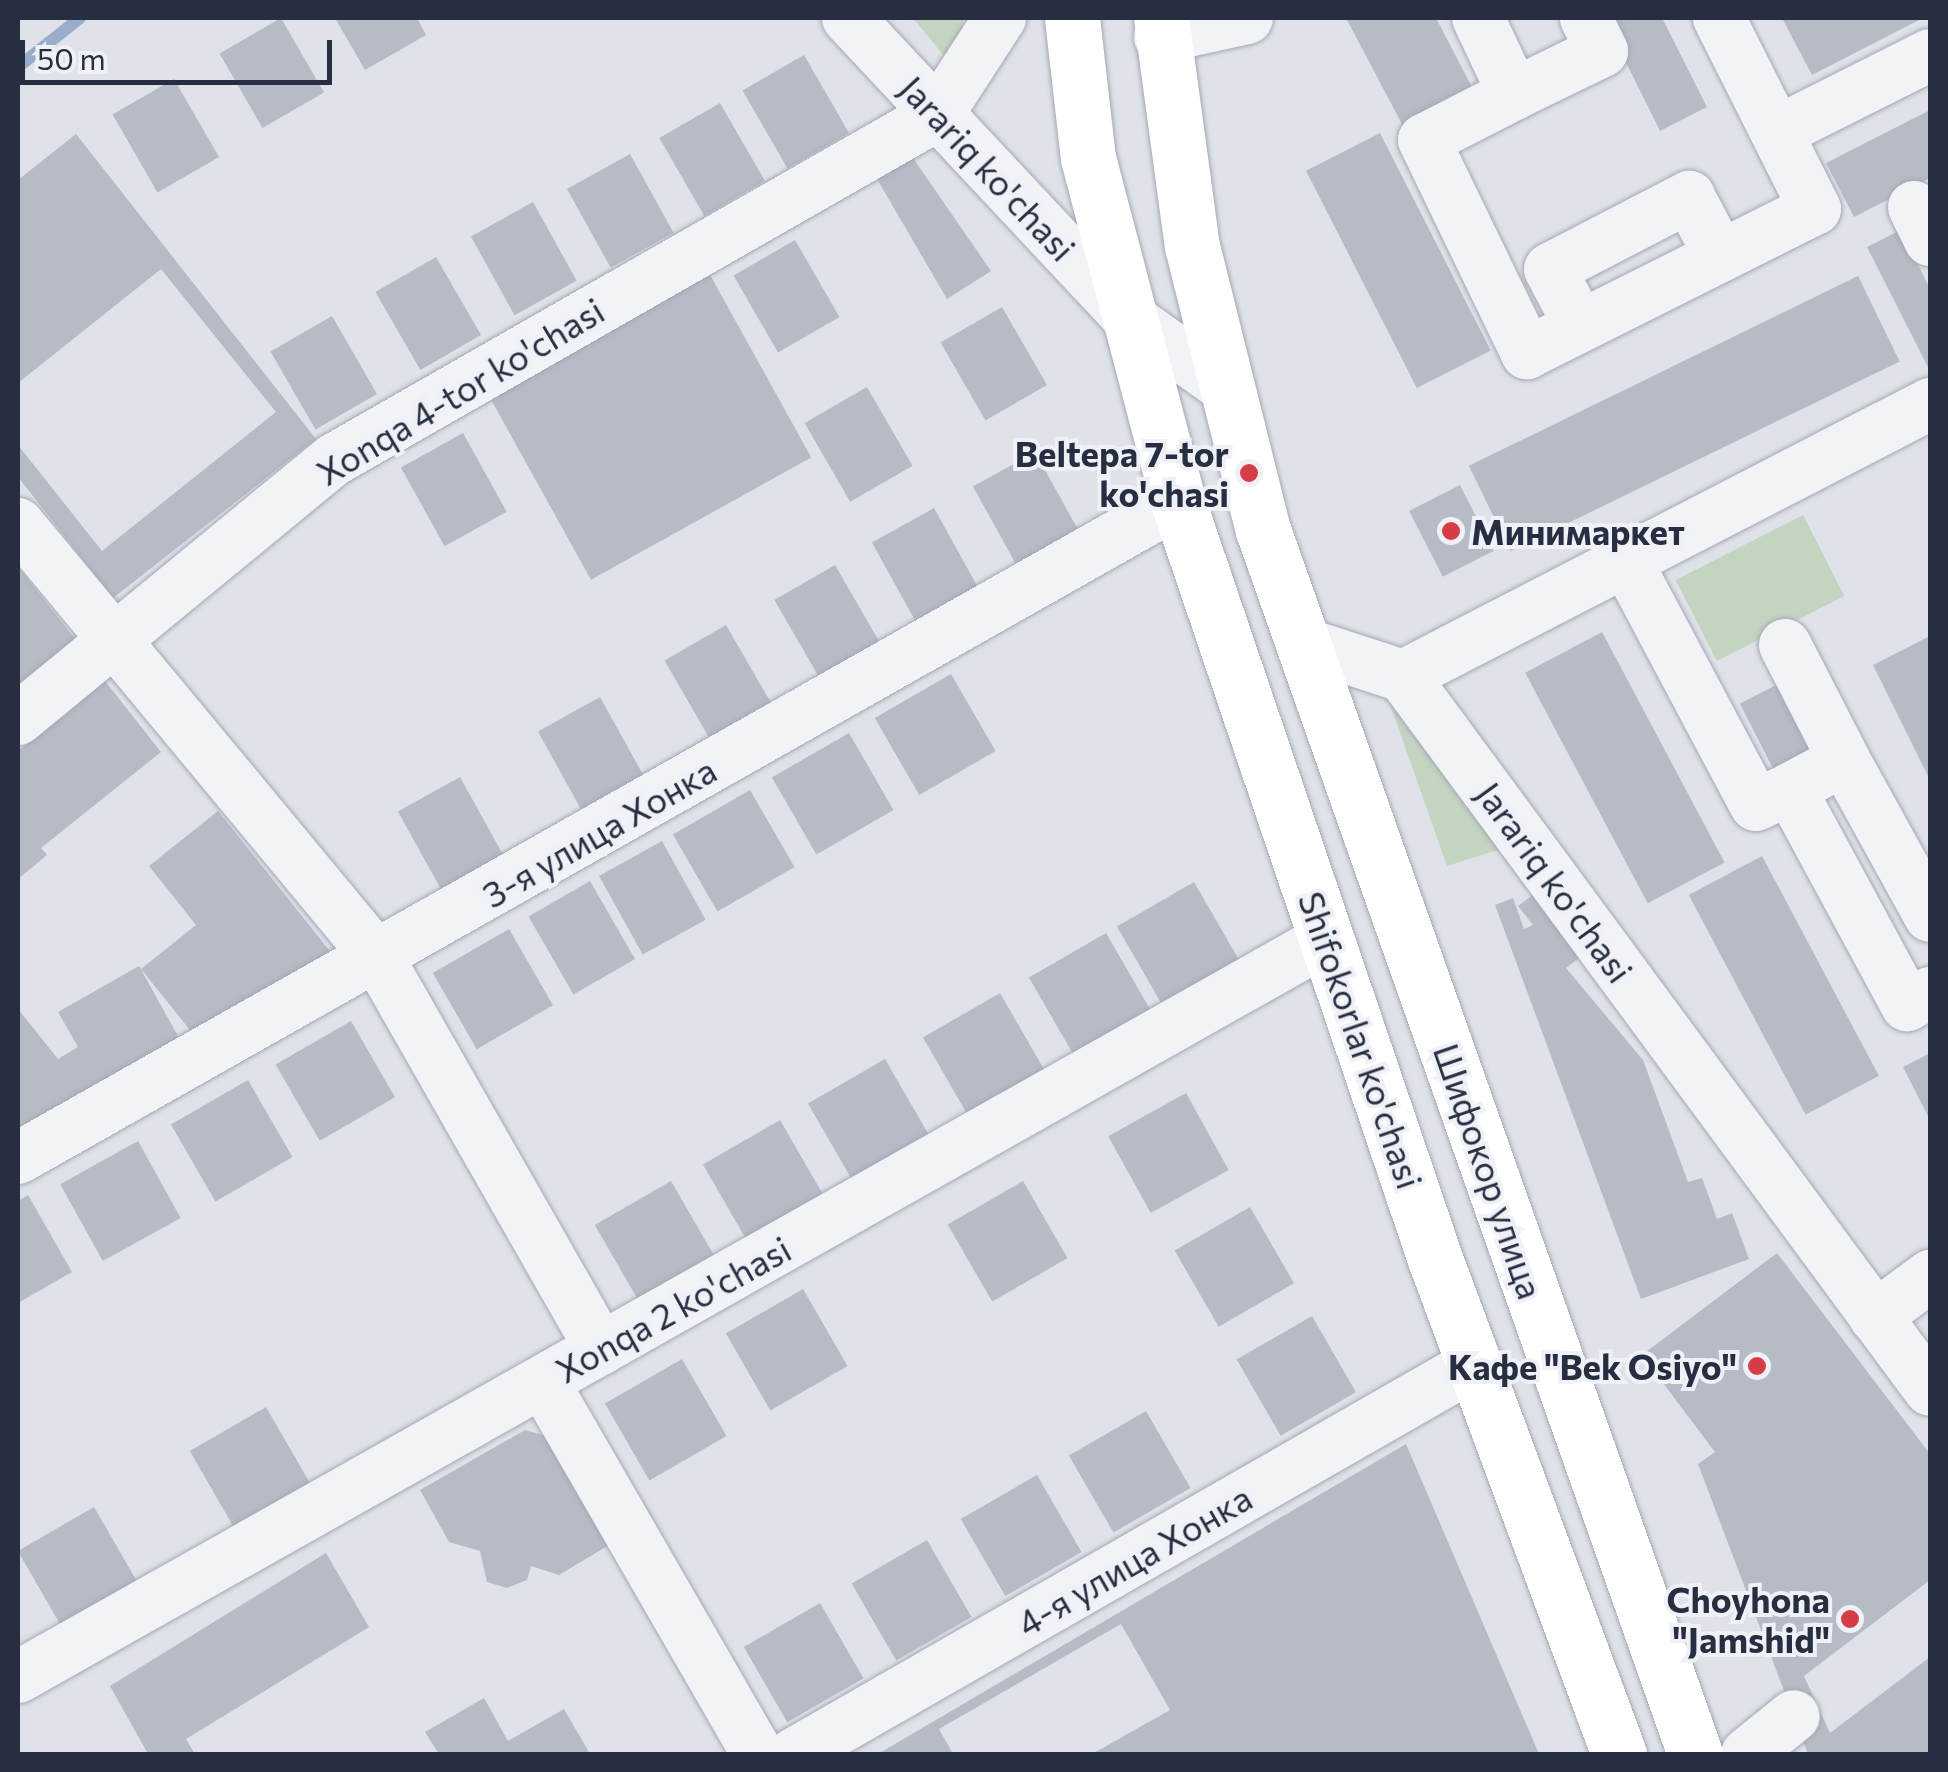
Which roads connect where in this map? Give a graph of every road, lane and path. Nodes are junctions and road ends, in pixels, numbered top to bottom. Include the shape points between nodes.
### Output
1 (848, 18) edge
2 (1000, 18) edge
3 (1072, 18) edge
4 (1247, 18) edge
5 (1478, 18) edge
6 (1586, 18) edge
7 (1719, 18) edge
8 (1161, 27) edge
9 (1930, 55) edge
10 (1514, 94) junction
11 (937, 115) junction
12 (1777, 132) junction
13 (1128, 317) junction
14 (1223, 385) junction
15 (1930, 404) edge
16 (1882, 429) junction
17 (1930, 451) edge
18 (1178, 502) junction
19 (18, 524) edge
20 (1626, 561) junction
21 (114, 639) junction
22 (1302, 643) junction
23 (1784, 645) dead end
24 (1403, 676) junction
25 (18, 718) edge
26 (1844, 760) junction
27 (1790, 788) junction
28 (1930, 916) edge
29 (1327, 939) junction
30 (378, 958) junction
31 (1930, 993) edge
32 (1450, 1058) junction
33 (1376, 1085) junction
34 (18, 1158) edge
35 (1930, 1276) edge
36 (1876, 1317) junction
37 (601, 1349) junction
38 (1473, 1365) junction
39 (543, 1382) junction
40 (1930, 1390) edge
41 (18, 1676) edge
42 (1794, 1716) dead end
43 (758, 1754) edge
44 (794, 1754) edge
45 (1619, 1754) edge
46 (1695, 1754) edge
47 (1747, 1754) edge

1 - 11 street, Jarariq ko'chasi
2 - 11 street
3 - 13 main road, Jarariq ko'chasi via 1088,158
4 - 8 street
5 - 10 street
6 - 10 street via 1602,51
7 - 12 street
8 - 14 main road
9 - 12 street
10 - 12 street via 1424,140 1527,353 1815,208
11 - 13 street, Jarariq ko'chasi
11 - 21 street, Xonqa 4-tor ko'chasi via 335,458
13 - 14 street, Jarariq ko'chasi
13 - 18 main road, Shifokorlar ko'chasi
14 - 22 main road
15 - 16 street
16 - 17 street
16 - 20 street
18 - 29 main road, Shifokorlar ko'chasi
18 - 30 street, 3-я улица Хонка
19 - 21 street
20 - 24 street
20 - 27 street via 1756,805
21 - 25 street, Xonqa 4-tor ko'chasi
21 - 30 street
22 - 24 street
22 - 32 main road, Шифокор улица
23 - 26 street
24 - 36 street, Jarariq ko'chasi
26 - 27 street
26 - 28 street
27 - 31 street via 1908,1005
29 - 33 main road, Shifokorlar ko'chasi
29 - 37 street, Xonqa 2 ko'chasi
30 - 34 street, 3-я улица Хонка
30 - 37 street
32 - 33 main road
32 - 46 main road, Шифокор улица
33 - 38 main road, Shifokorlar ko'chasi
35 - 36 street
36 - 40 street, Jarariq ko'chasi
37 - 39 street, Xonqa 2 ko'chasi
38 - 44 street, 4-я улица Хонка
38 - 45 main road, Shifokorlar ko'chasi
39 - 41 street, Xonqa 2 ko'chasi
39 - 43 street
42 - 47 street

